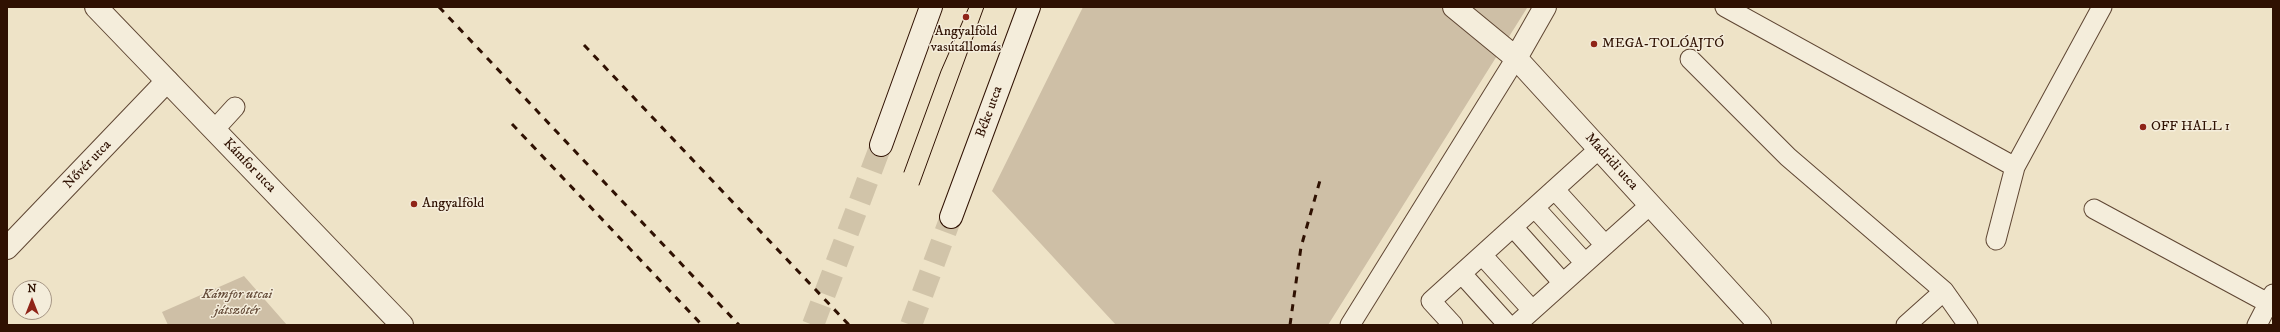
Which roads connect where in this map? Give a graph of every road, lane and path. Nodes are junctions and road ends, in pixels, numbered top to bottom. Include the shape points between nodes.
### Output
1 (96, 7) edge
2 (931, 7) edge
3 (1029, 7) edge
4 (1454, 7) edge
5 (1545, 7) edge
6 (1724, 7) edge
7 (2102, 7) edge
8 (1516, 58) junction
9 (1690, 59) dead end
10 (167, 81) junction
11 (235, 107) dead end
12 (214, 130) junction
13 (881, 145) tunnel mouth
14 (1599, 149) junction
15 (2015, 167) junction
16 (1555, 190) junction
17 (1650, 205) junction
18 (1535, 208) junction
19 (2094, 209) dead end
20 (951, 217) tunnel mouth
21 (1513, 227) junction
22 (1996, 240) dead end
23 (1605, 245) junction
24 (7, 248) edge
25 (1482, 254) junction
26 (1585, 263) junction
27 (1462, 274) junction
28 (1563, 283) junction
29 (1944, 291) junction
30 (2270, 298) edge
31 (1532, 310) junction
32 (402, 325) edge
33 (1350, 325) edge
34 (1453, 325) edge
35 (1508, 325) edge
36 (1516, 325) edge
37 (1760, 325) edge
38 (1906, 325) edge
39 (1968, 325) edge
40 (2257, 325) edge

1 - 10 street, Kámfor utca
2 - 13 street
3 - 20 street, Béke utca
4 - 8 street, Madridi utca
5 - 8 street
6 - 15 lane
7 - 15 lane
8 - 14 street, Madridi utca
8 - 33 lane
9 - 29 lane via 1788,157
10 - 12 street, Kámfor utca
10 - 24 street, Nővér utca
11 - 12 lane
12 - 32 street, Kámfor utca
14 - 16 lane
14 - 17 street, Madridi utca
15 - 22 lane
16 - 18 lane
16 - 23 lane
17 - 23 lane
17 - 37 street, Madridi utca
18 - 21 lane
18 - 26 lane
19 - 30 lane
21 - 25 lane
21 - 28 lane
23 - 26 lane
25 - 27 lane
25 - 31 lane
26 - 28 lane
27 - 34 lane via 1431,301
27 - 35 lane
28 - 31 lane
29 - 38 lane
29 - 39 lane
30 - 40 lane
31 - 36 lane

